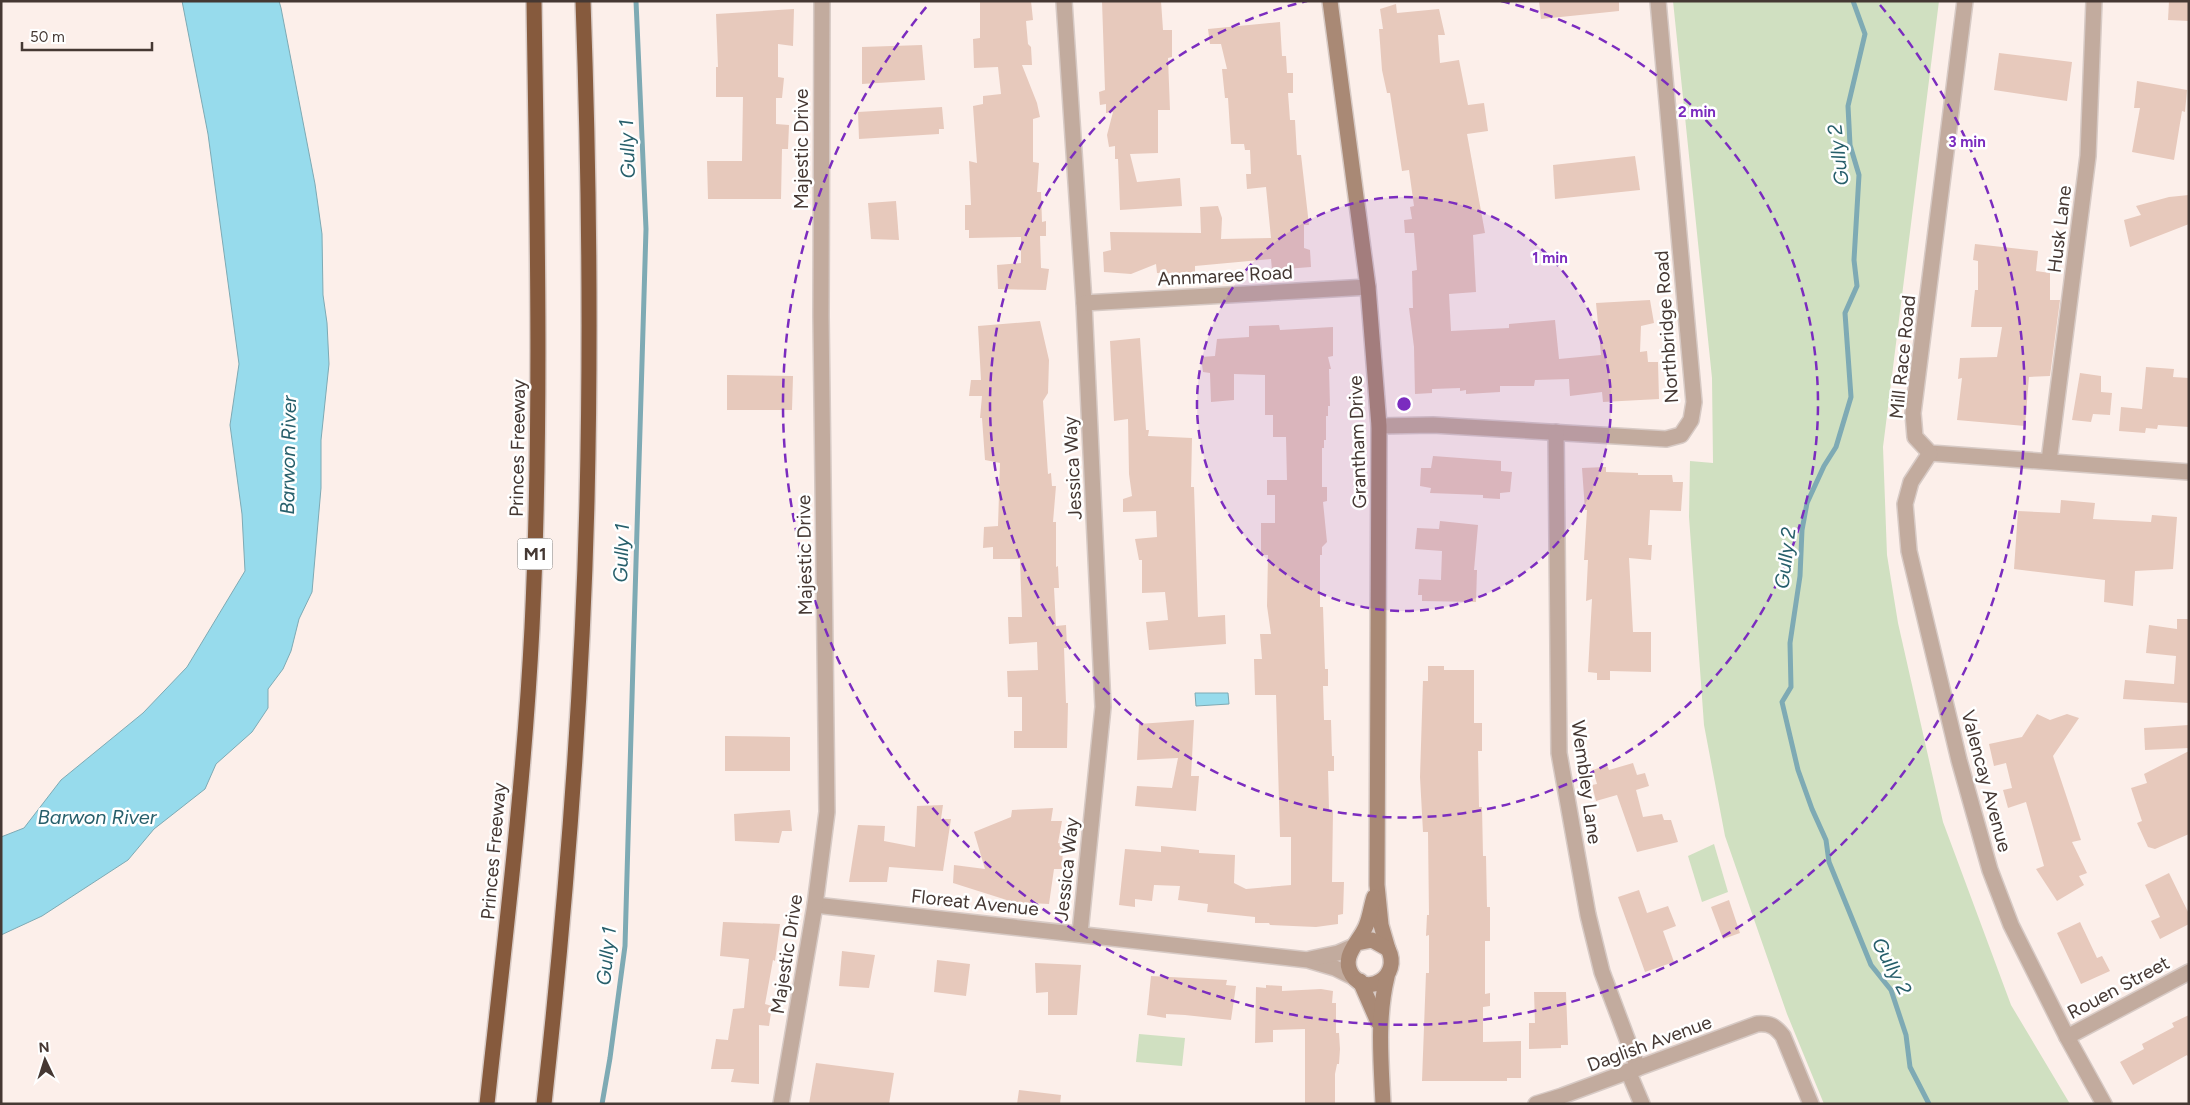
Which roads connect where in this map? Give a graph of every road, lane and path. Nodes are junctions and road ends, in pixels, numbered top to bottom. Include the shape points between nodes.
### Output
1 (534, 1) edge
2 (584, 1) edge
3 (822, 1) edge
4 (1064, 1) edge
5 (1330, 1) edge
6 (1658, 1) edge
7 (1965, 1) edge
8 (2094, 1) edge
9 (1368, 287) junction
10 (1084, 303) junction
11 (1379, 426) junction
12 (1556, 432) junction
13 (1930, 453) junction
14 (2049, 461) junction
15 (2189, 472) edge
16 (1377, 885) junction
17 (815, 905) junction
18 (1080, 933) junction
19 (1356, 945) junction
20 (1388, 948) junction
21 (1308, 960) junction
22 (2189, 972) edge
23 (1386, 976) junction
24 (1357, 980) junction
25 (1380, 1026) junction
26 (2067, 1037) junction
27 (1633, 1070) junction
28 (487, 1104) edge
29 (544, 1104) edge
30 (781, 1104) edge
31 (1383, 1104) edge
32 (1536, 1104) edge
33 (1642, 1104) edge
34 (1810, 1104) edge
35 (2104, 1104) edge

1 - 28 highway, Princes Freeway / M1 via 538,283 537,503 532,632 512,871
2 - 29 highway via 590,322 587,502 579,699
3 - 17 street, Majestic Drive via 821,316 827,812
4 - 10 street, Jessica Way
5 - 9 street, Grantham Drive
6 - 12 street, Northbridge Road via 1694,402 1691,420 1681,435 1666,439
7 - 13 street, Mill Race Road via 1913,413 1914,437
8 - 14 street, Husk Lane via 2088,156
9 - 10 street, Annmaree Road
9 - 11 street, Grantham Drive
10 - 18 street, Jessica Way via 1103,707
11 - 12 street, Northbridge Road via 1433,425
11 - 16 street, Grantham Drive
12 - 27 street, Wembley Lane via 1559,752 1586,905 1602,972
13 - 14 street
13 - 26 street, Valencay Avenue via 1912,482 1905,504 1909,551 1959,760 1990,870 2011,925
14 - 15 street
16 - 19 street, Grantham Drive via 1367,925
16 - 20 street, Grantham Drive via 1381,925
17 - 18 street, Floreat Avenue
17 - 30 street, Majestic Drive
18 - 21 street, Floreat Avenue
19 - 20 street via 1372,940
19 - 21 street, Floreat Avenue
19 - 24 street, Grantham Drive via 1348,957 1348,965
20 - 23 street, Grantham Drive via 1392,964
21 - 24 street, Floreat Avenue via 1335,968
22 - 26 street, Rouen Street
23 - 24 street via 1373,984
23 - 25 street, Grantham Drive
24 - 25 street, Grantham Drive
25 - 31 street, Grantham Drive
26 - 35 street, Valencay Avenue
27 - 32 street, Daglish Avenue
27 - 33 street, Wembley Lane
27 - 34 street, Daglish Avenue via 1766,1023 1776,1026 1783,1036

